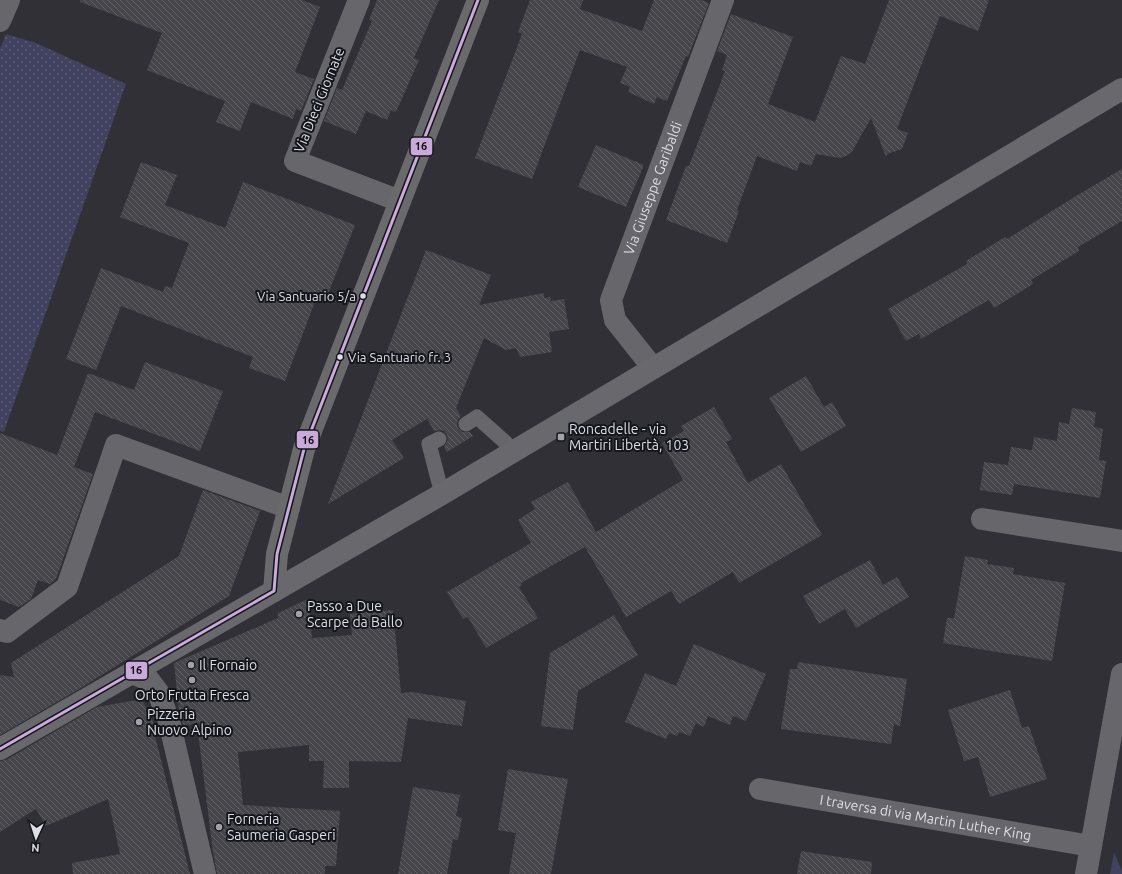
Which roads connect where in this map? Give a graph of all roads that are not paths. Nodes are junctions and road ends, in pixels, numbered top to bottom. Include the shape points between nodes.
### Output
1 (9, 0) edge
2 (359, 0) edge
3 (478, 0) edge
4 (722, 0) edge
5 (0, 21) edge
6 (1122, 89) edge
7 (400, 201) junction
8 (653, 368) junction
9 (466, 424) dead end
10 (439, 439) dead end
11 (515, 452) junction
12 (442, 494) junction
13 (289, 508) junction
14 (982, 519) dead end
15 (1122, 541) edge
16 (274, 591) junction
17 (0, 630) edge
18 (132, 672) junction
19 (1122, 674) edge
20 (0, 749) edge
21 (760, 789) dead end
22 (1091, 846) junction
23 (205, 874) edge
24 (1086, 874) edge

1 - 5 street
2 - 7 street, Via Dieci Giornate via 295,161
3 - 7 street
4 - 8 street, Via Giuseppe Garibaldi via 611,300 615,320
6 - 8 main road
7 - 13 street via 304,449
8 - 11 main road
9 - 11 lane via 477,417
10 - 12 lane via 429,444
11 - 12 main road
12 - 16 main road
13 - 16 street via 278,554
13 - 17 street via 116,445 67,587 7,632
14 - 15 street
16 - 18 main road
18 - 20 main road
18 - 23 street via 149,680 158,692 169,721
19 - 22 street
21 - 22 street, I traversa di via Martin Luther King
22 - 24 street

